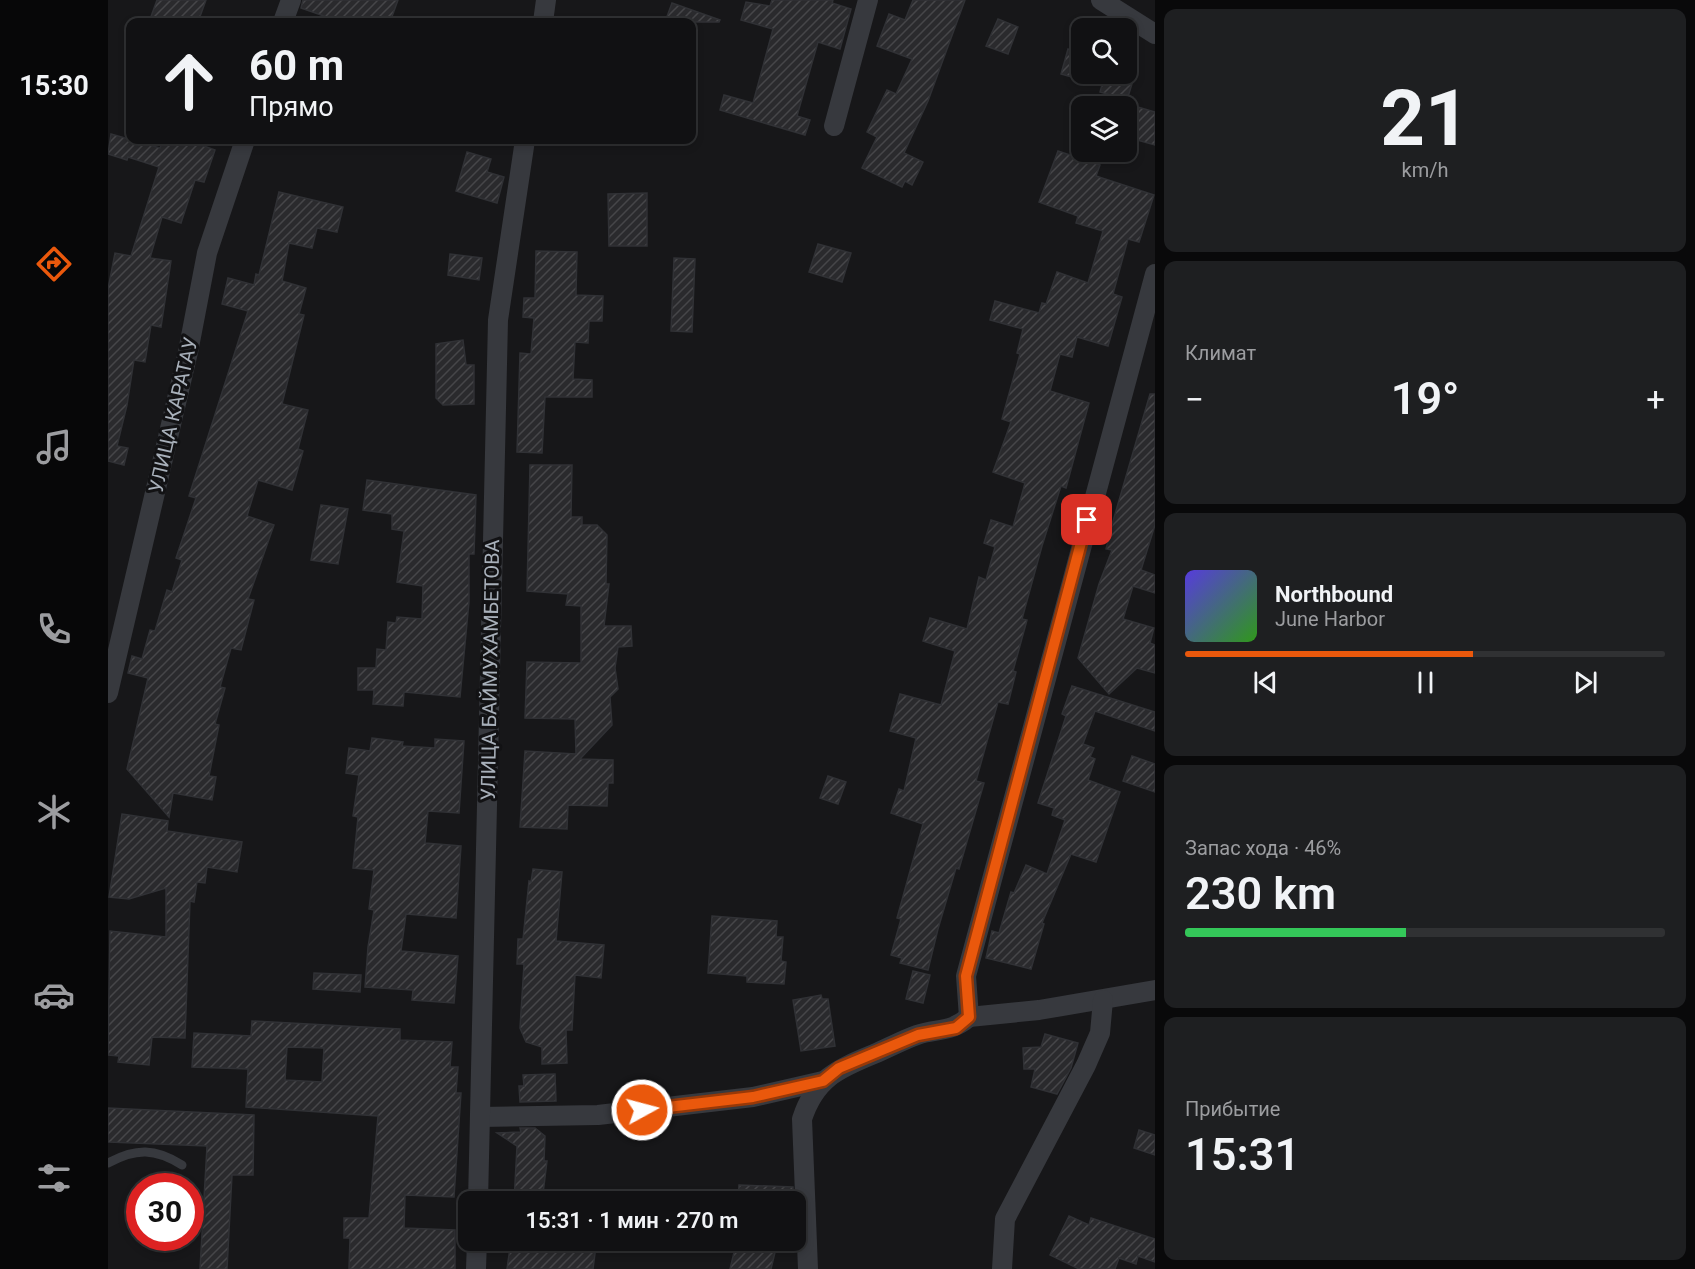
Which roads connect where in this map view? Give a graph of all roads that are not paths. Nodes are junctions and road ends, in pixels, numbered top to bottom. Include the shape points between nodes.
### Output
1 (291, 0) edge
2 (546, 0) edge
3 (868, 0) edge
4 (1101, 0) edge
5 (284, 18) edge
6 (544, 18) edge
7 (1155, 34) edge
8 (834, 126) dead end
9 (244, 144) edge
10 (524, 144) edge
11 (1155, 274) edge
12 (108, 693) edge
13 (1155, 990) edge
14 (1103, 1000) junction
15 (969, 1017) junction
16 (823, 1081) junction
17 (480, 1117) junction
18 (108, 1163) edge
19 (182, 1165) dead end
20 (478, 1191) edge
21 (477, 1251) edge
22 (476, 1269) edge
23 (808, 1269) edge
24 (1002, 1269) edge

1 - 5 street
2 - 6 street
3 - 8 street
4 - 7 street
9 - 12 street, УЛИЦА КАРАТАУ via 207,253 188,352
10 - 17 street, УЛИЦА БАЙМУХАМБЕТОВА via 498,320
11 - 15 street via 966,976
13 - 14 street
14 - 15 street
14 - 24 street via 1100,1032 1086,1065 1005,1219
15 - 16 street via 956,1028 918,1035 839,1068
16 - 17 street via 753,1097 598,1115
16 - 23 street via 802,1119
17 - 20 street, УЛИЦА БАЙМУХАМБЕТОВА
18 - 19 lane via 128,1152 162,1153
21 - 22 street

